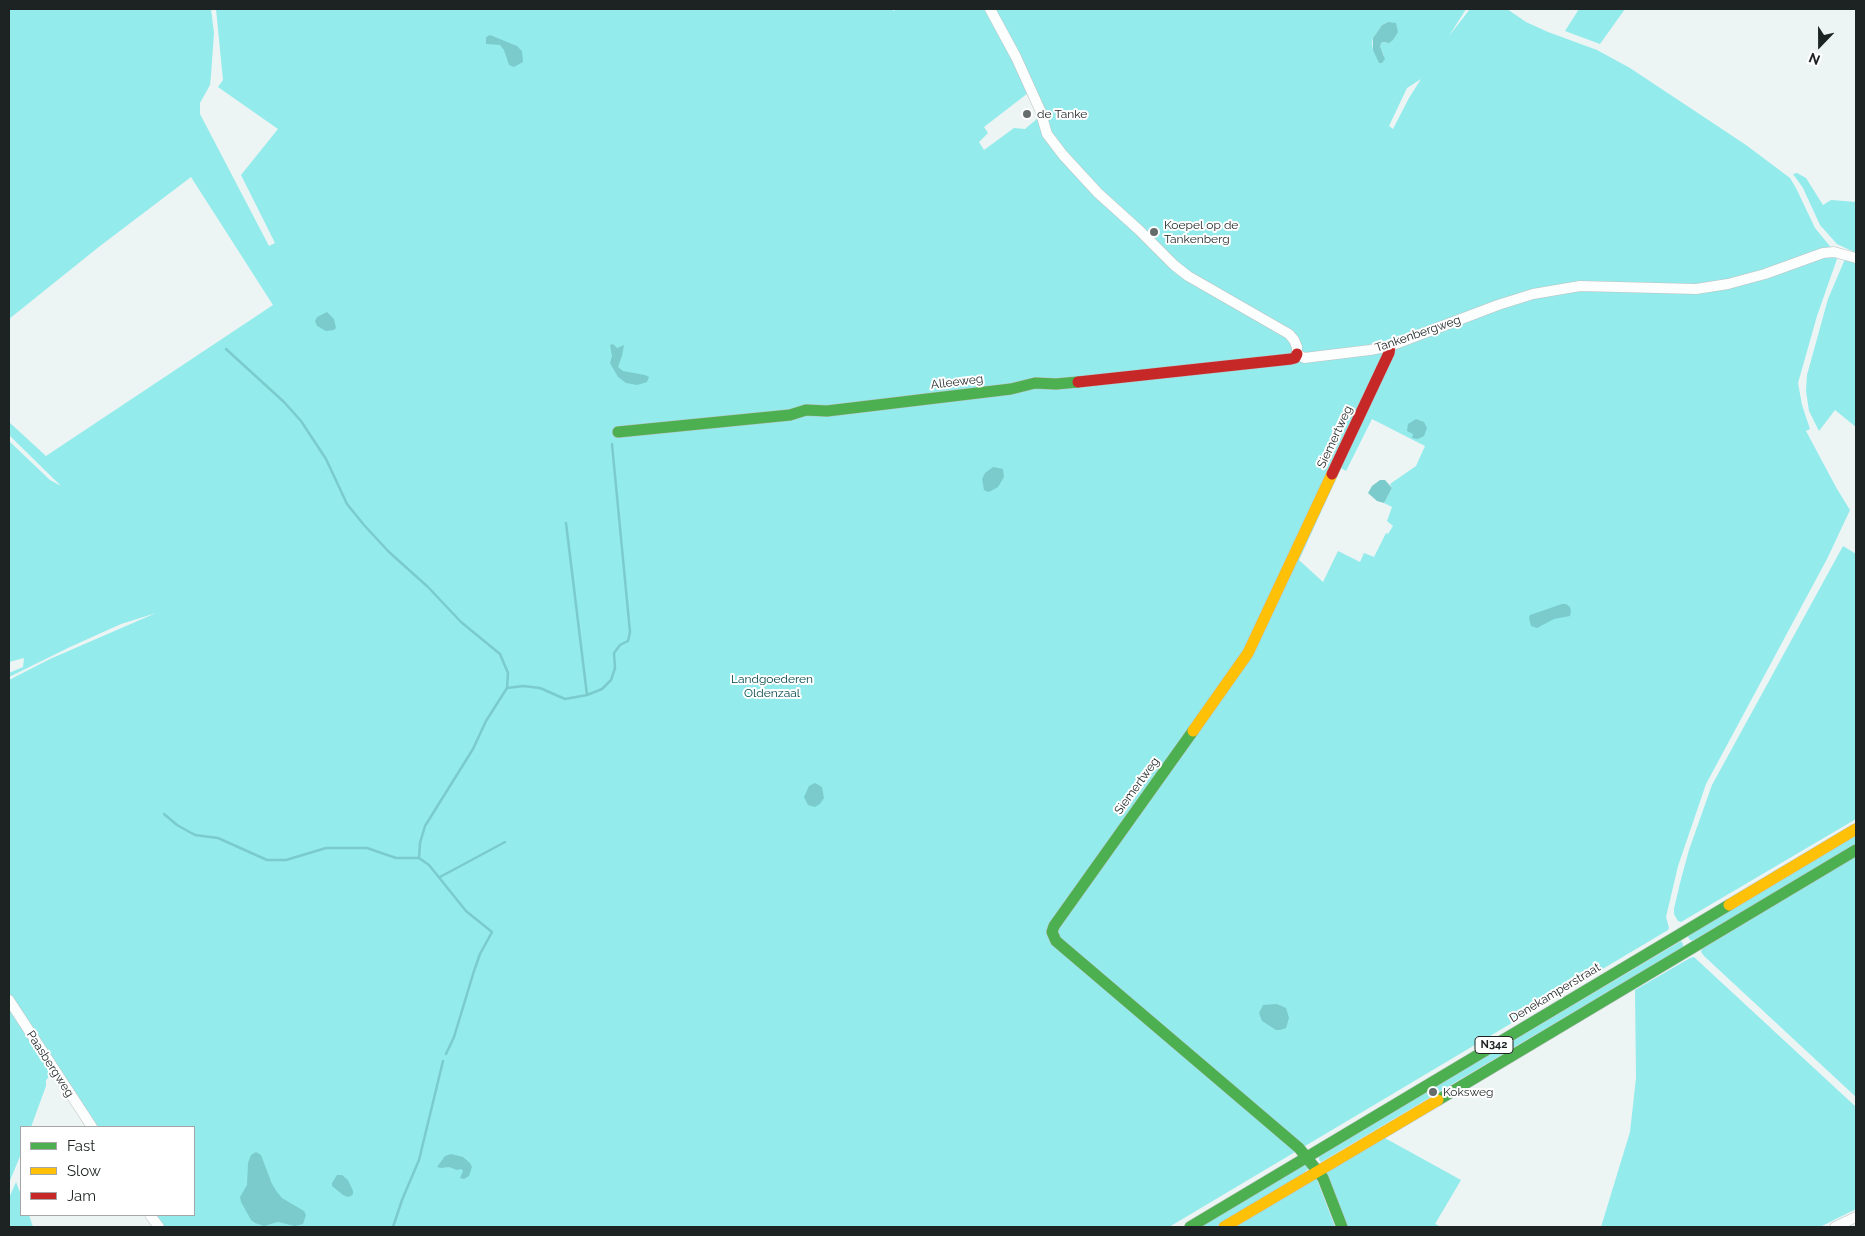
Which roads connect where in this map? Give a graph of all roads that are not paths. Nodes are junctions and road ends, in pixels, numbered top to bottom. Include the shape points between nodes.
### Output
1 (990, 9) edge
2 (1856, 258) edge
3 (1390, 346) junction
4 (1297, 354) junction
5 (618, 432) dead end
6 (1856, 829) edge
7 (1856, 850) edge
8 (9, 1000) edge
9 (91, 1126) edge
10 (1308, 1158) junction
11 (1318, 1171) junction
12 (151, 1216) edge
13 (1856, 1216) edge
14 (158, 1227) edge
15 (1190, 1227) edge
16 (1224, 1227) edge
17 (1342, 1227) edge
18 (1835, 1227) edge

1 - 4 street via 1016,57 1047,134 1059,152 1167,259 1188,276 1289,334
2 - 3 street, Tankenbergweg via 1834,252 1823,253 1766,274 1696,289 1586,286 1533,294
3 - 4 street, Tankenbergweg via 1320,357 1304,358
3 - 10 street, Siemertweg via 1248,653 1052,929 1056,940
4 - 5 street, Alleeweg via 1291,359 1056,384 1035,383 1011,389 827,411 806,410 790,415
6 - 10 street, Denekamperstraat / N342
7 - 11 street
8 - 9 street, Paasbergweg
10 - 11 street
10 - 15 street, Denekamperstraat / N342
11 - 16 street
11 - 17 street via 1326,1182
12 - 14 street
13 - 18 street

